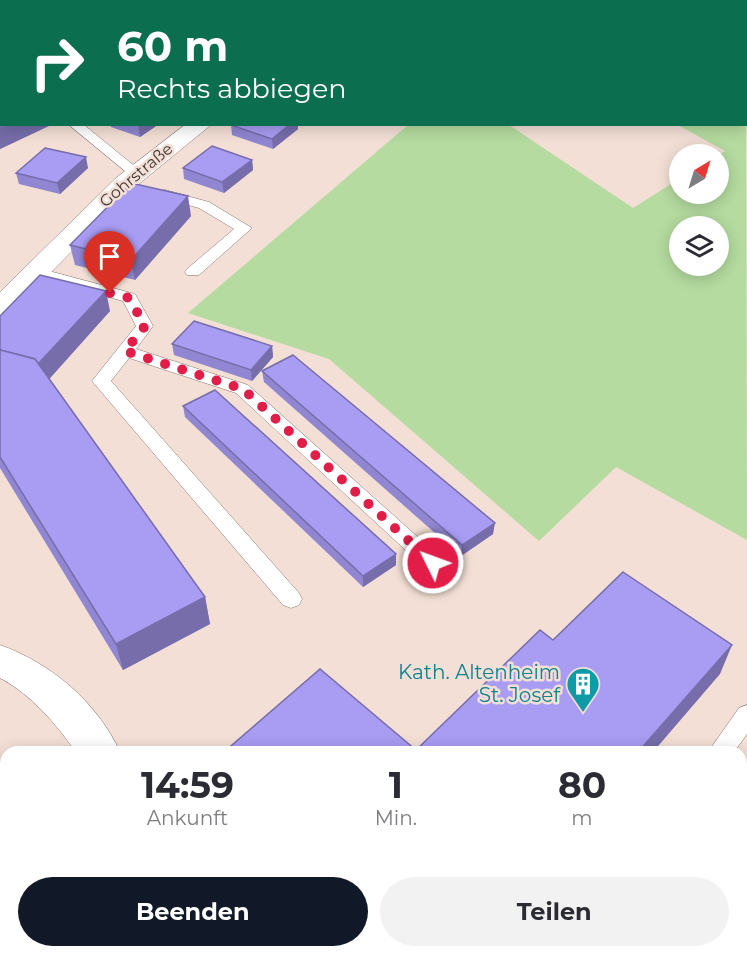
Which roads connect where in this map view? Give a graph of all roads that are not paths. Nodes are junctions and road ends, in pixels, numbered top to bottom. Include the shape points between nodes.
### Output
1 (76, 126) edge
2 (198, 126) edge
3 (130, 178) junction
4 (34, 272) junction
5 (193, 272) dead end
6 (0, 308) edge
7 (125, 351) junction
8 (433, 563) dead end
9 (291, 599) dead end
10 (0, 661) edge
11 (747, 715) edge
12 (95, 746) edge
13 (724, 746) edge

1 - 3 lane
2 - 3 street, Gohrstraße
3 - 4 street, Gohrstraße
3 - 5 lane via 204,205 244,228
4 - 6 street, Gohrstraße
4 - 7 lane via 129,298 145,326
7 - 8 lane via 243,389
7 - 9 lane via 101,381
10 - 12 street via 52,694
11 - 13 lane

